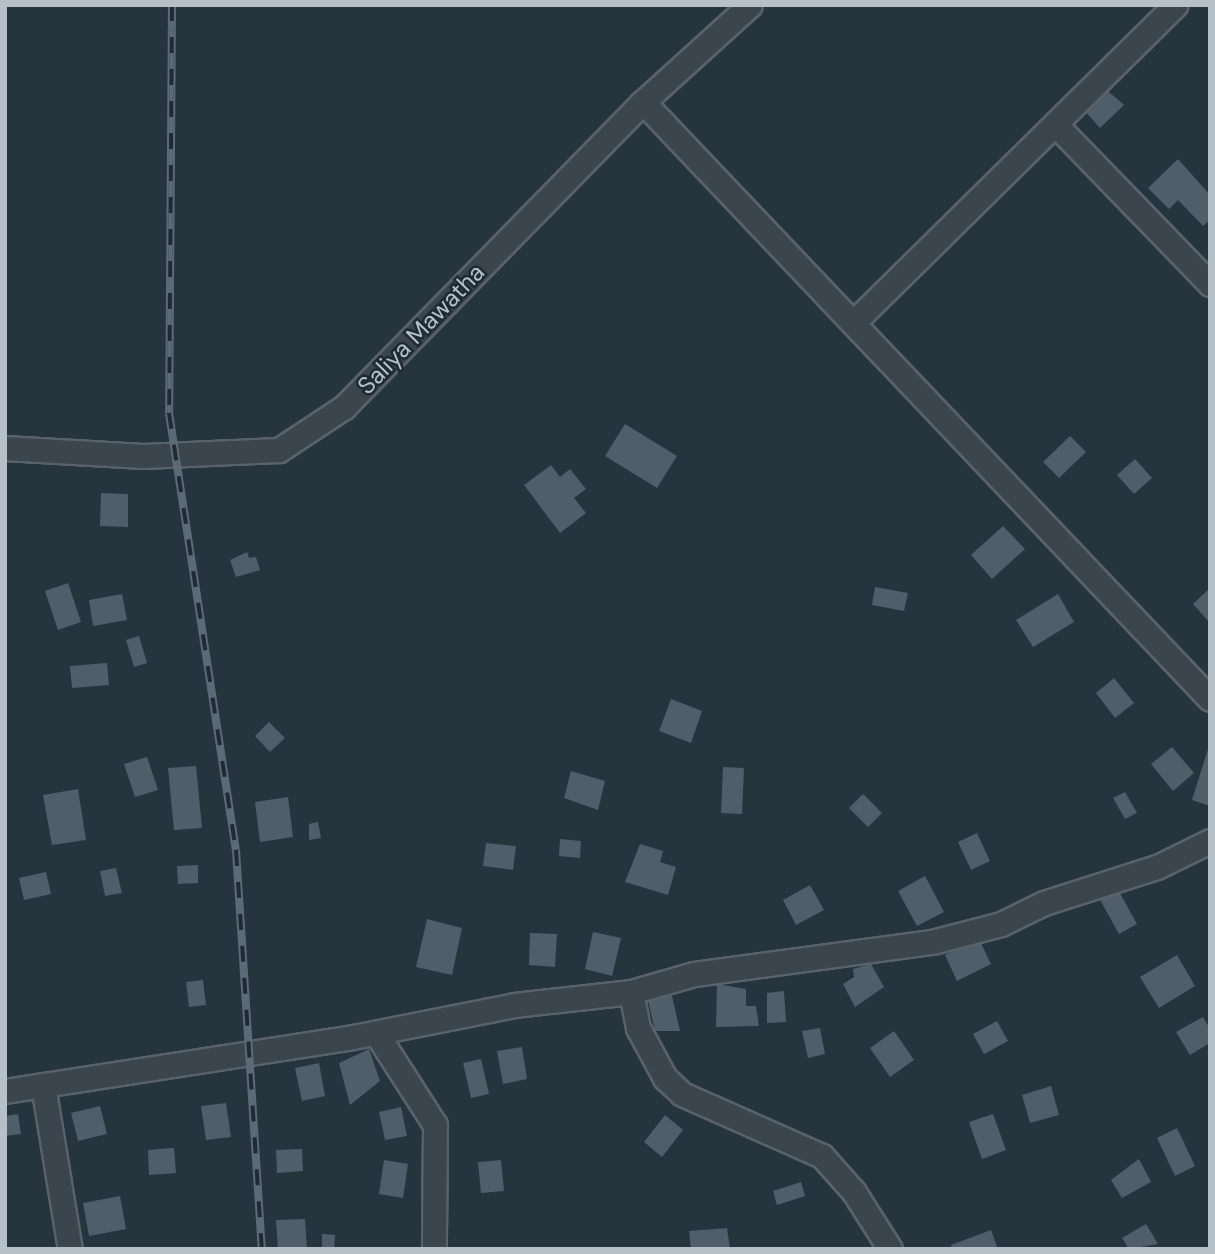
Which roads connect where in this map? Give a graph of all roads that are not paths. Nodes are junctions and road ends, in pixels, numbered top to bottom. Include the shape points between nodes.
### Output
1 (750, 5) edge
2 (1176, 5) edge
3 (643, 102) junction
4 (1055, 124) junction
5 (1210, 284) edge
6 (853, 323) junction
7 (5, 449) edge
8 (1210, 699) edge
9 (1210, 841) edge
10 (631, 992) junction
11 (376, 1033) junction
12 (43, 1084) junction
13 (5, 1091) edge
14 (70, 1249) edge
15 (434, 1249) edge
16 (890, 1249) edge

1 - 3 street, Saliya Mawatha
2 - 4 street
3 - 6 street
3 - 7 street, Saliya Mawatha via 344,407 279,450 144,456
4 - 5 street
4 - 6 street
6 - 8 street
9 - 10 street via 1157,867 1044,903 1001,924 932,942 694,974
10 - 11 street via 514,1005
10 - 16 street via 638,1028 665,1079 682,1094 822,1156 854,1192
11 - 12 street
11 - 15 street via 435,1125
12 - 13 street
12 - 14 street

